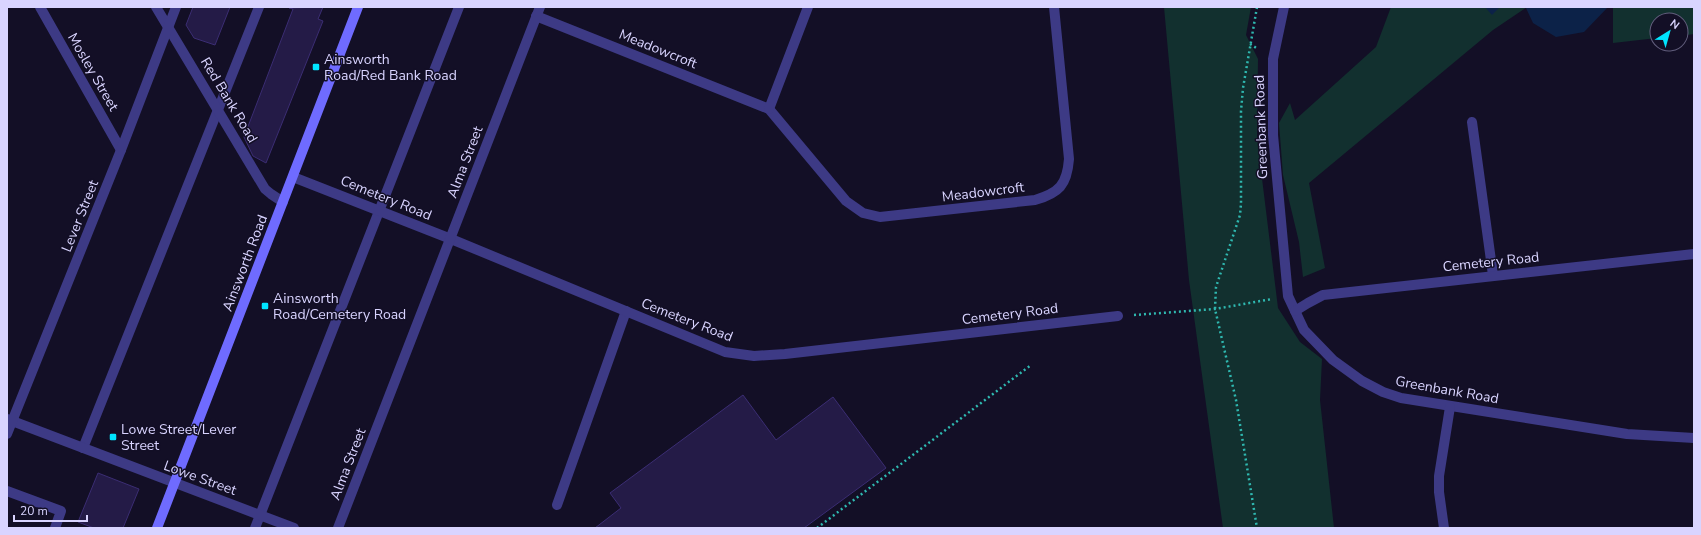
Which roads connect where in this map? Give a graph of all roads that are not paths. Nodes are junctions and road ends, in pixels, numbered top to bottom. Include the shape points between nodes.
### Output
1 (40, 7) edge
2 (156, 7) edge
3 (176, 7) edge
4 (259, 7) edge
5 (358, 7) edge
6 (459, 7) edge
7 (808, 7) edge
8 (1054, 7) edge
9 (1284, 7) edge
10 (538, 11) edge
11 (168, 27) junction
12 (769, 109) junction
13 (218, 110) junction
14 (1472, 122) dead end
15 (121, 150) junction
16 (293, 177) junction
17 (283, 202) junction
18 (380, 211) junction
19 (451, 239) junction
20 (1694, 254) edge
21 (1494, 275) junction
22 (626, 311) junction
23 (1295, 311) junction
24 (1118, 316) road end
25 (1450, 407) junction
26 (9, 420) edge
27 (7, 434) edge
28 (1694, 438) edge
29 (83, 448) junction
30 (174, 483) junction
31 (7, 491) edge
32 (557, 505) dead end
33 (260, 515) junction
34 (55, 528) edge
35 (157, 528) edge
36 (255, 528) edge
37 (294, 528) edge
38 (338, 528) edge
39 (1444, 528) edge

1 - 15 street, Mosley Street
2 - 11 street, Red Bank Road
3 - 11 street, Lever Street
4 - 13 street
5 - 16 main road, Ainsworth Road
6 - 18 street
7 - 12 street
8 - 12 street, Meadowcroft via 1069,160 1068,174 1061,187 1050,195 1035,200 898,216 880,217 863,213 846,201
9 - 23 street, Greenbank Road via 1273,59 1273,135 1288,296
10 - 12 street, Meadowcroft
10 - 19 street, Alma Street
11 - 13 street, Red Bank Road
11 - 15 street, Lever Street
13 - 17 street, Red Bank Road via 265,188
13 - 29 street
14 - 21 street
15 - 26 street, Lever Street
16 - 17 main road, Ainsworth Road
16 - 18 street, Cemetery Road
17 - 30 main road, Ainsworth Road
18 - 19 street, Cemetery Road
18 - 33 street
19 - 22 street, Cemetery Road
19 - 38 street, Alma Street
20 - 21 street, Cemetery Road
21 - 23 street, Cemetery Road via 1323,295
22 - 24 street, Cemetery Road via 725,352 754,356
22 - 32 street
23 - 25 street, Greenbank Road via 1304,330 1316,344 1362,381 1402,398
25 - 28 street, Greenbank Road via 1627,434
25 - 39 street via 1439,476
26 - 27 street, Lever Street
26 - 29 street, Lowe Street
29 - 30 street, Lowe Street
30 - 33 street, Lowe Street
30 - 35 main road, Ainsworth Road
31 - 34 street via 61,511
33 - 36 street
33 - 37 street, Lowe Street

